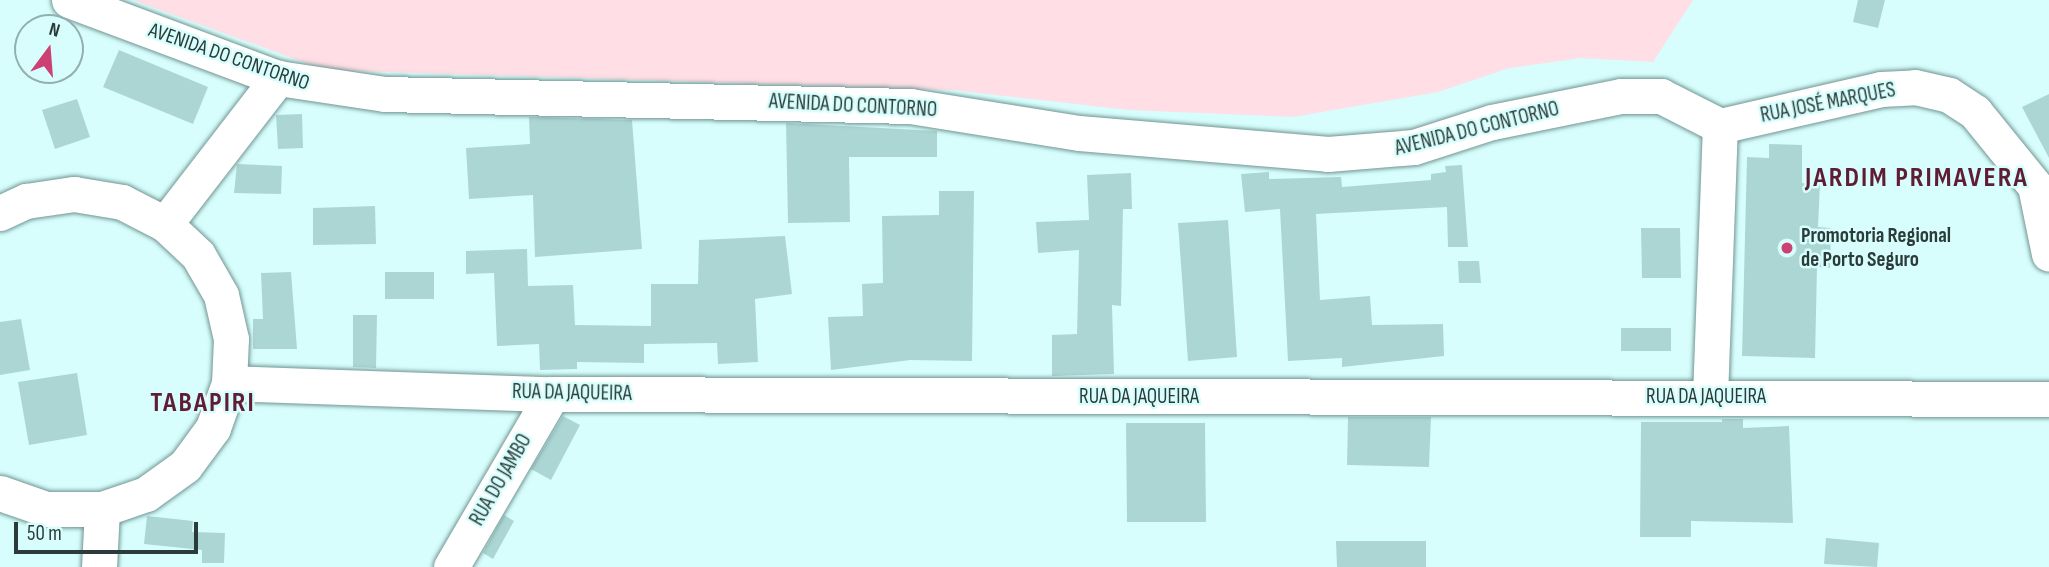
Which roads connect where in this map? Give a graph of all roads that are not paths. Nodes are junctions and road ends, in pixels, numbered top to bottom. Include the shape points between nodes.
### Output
1 (69, 0) edge
2 (278, 78) junction
3 (1720, 126) junction
4 (0, 213) edge
5 (165, 224) junction
6 (2049, 254) edge
7 (229, 383) junction
8 (552, 394) junction
9 (1710, 397) junction
10 (2049, 399) edge
11 (0, 493) edge
12 (102, 509) junction
13 (99, 567) edge
14 (451, 567) edge

1 - 2 street, AVENIDA DO CONTORNO
2 - 3 street, AVENIDA DO CONTORNO via 385,94 910,106 1079,133 1328,154 1414,148 1492,122 1621,96 1661,96
2 - 5 street
3 - 6 street, RUA JOSÉ MARQUES via 1881,89 1915,87 1949,95 1975,112 2035,186
3 - 9 street
4 - 5 street via 26,201 74,194 122,202
5 - 7 street via 198,255 221,295 231,339
7 - 8 street, RUA DA JAQUEIRA
7 - 12 street via 213,428 185,466 146,494
8 - 9 street, RUA DA JAQUEIRA
8 - 14 street, RUA DO JAMBO
9 - 10 street, RUA DA JAQUEIRA
11 - 12 street via 46,509
12 - 13 street

